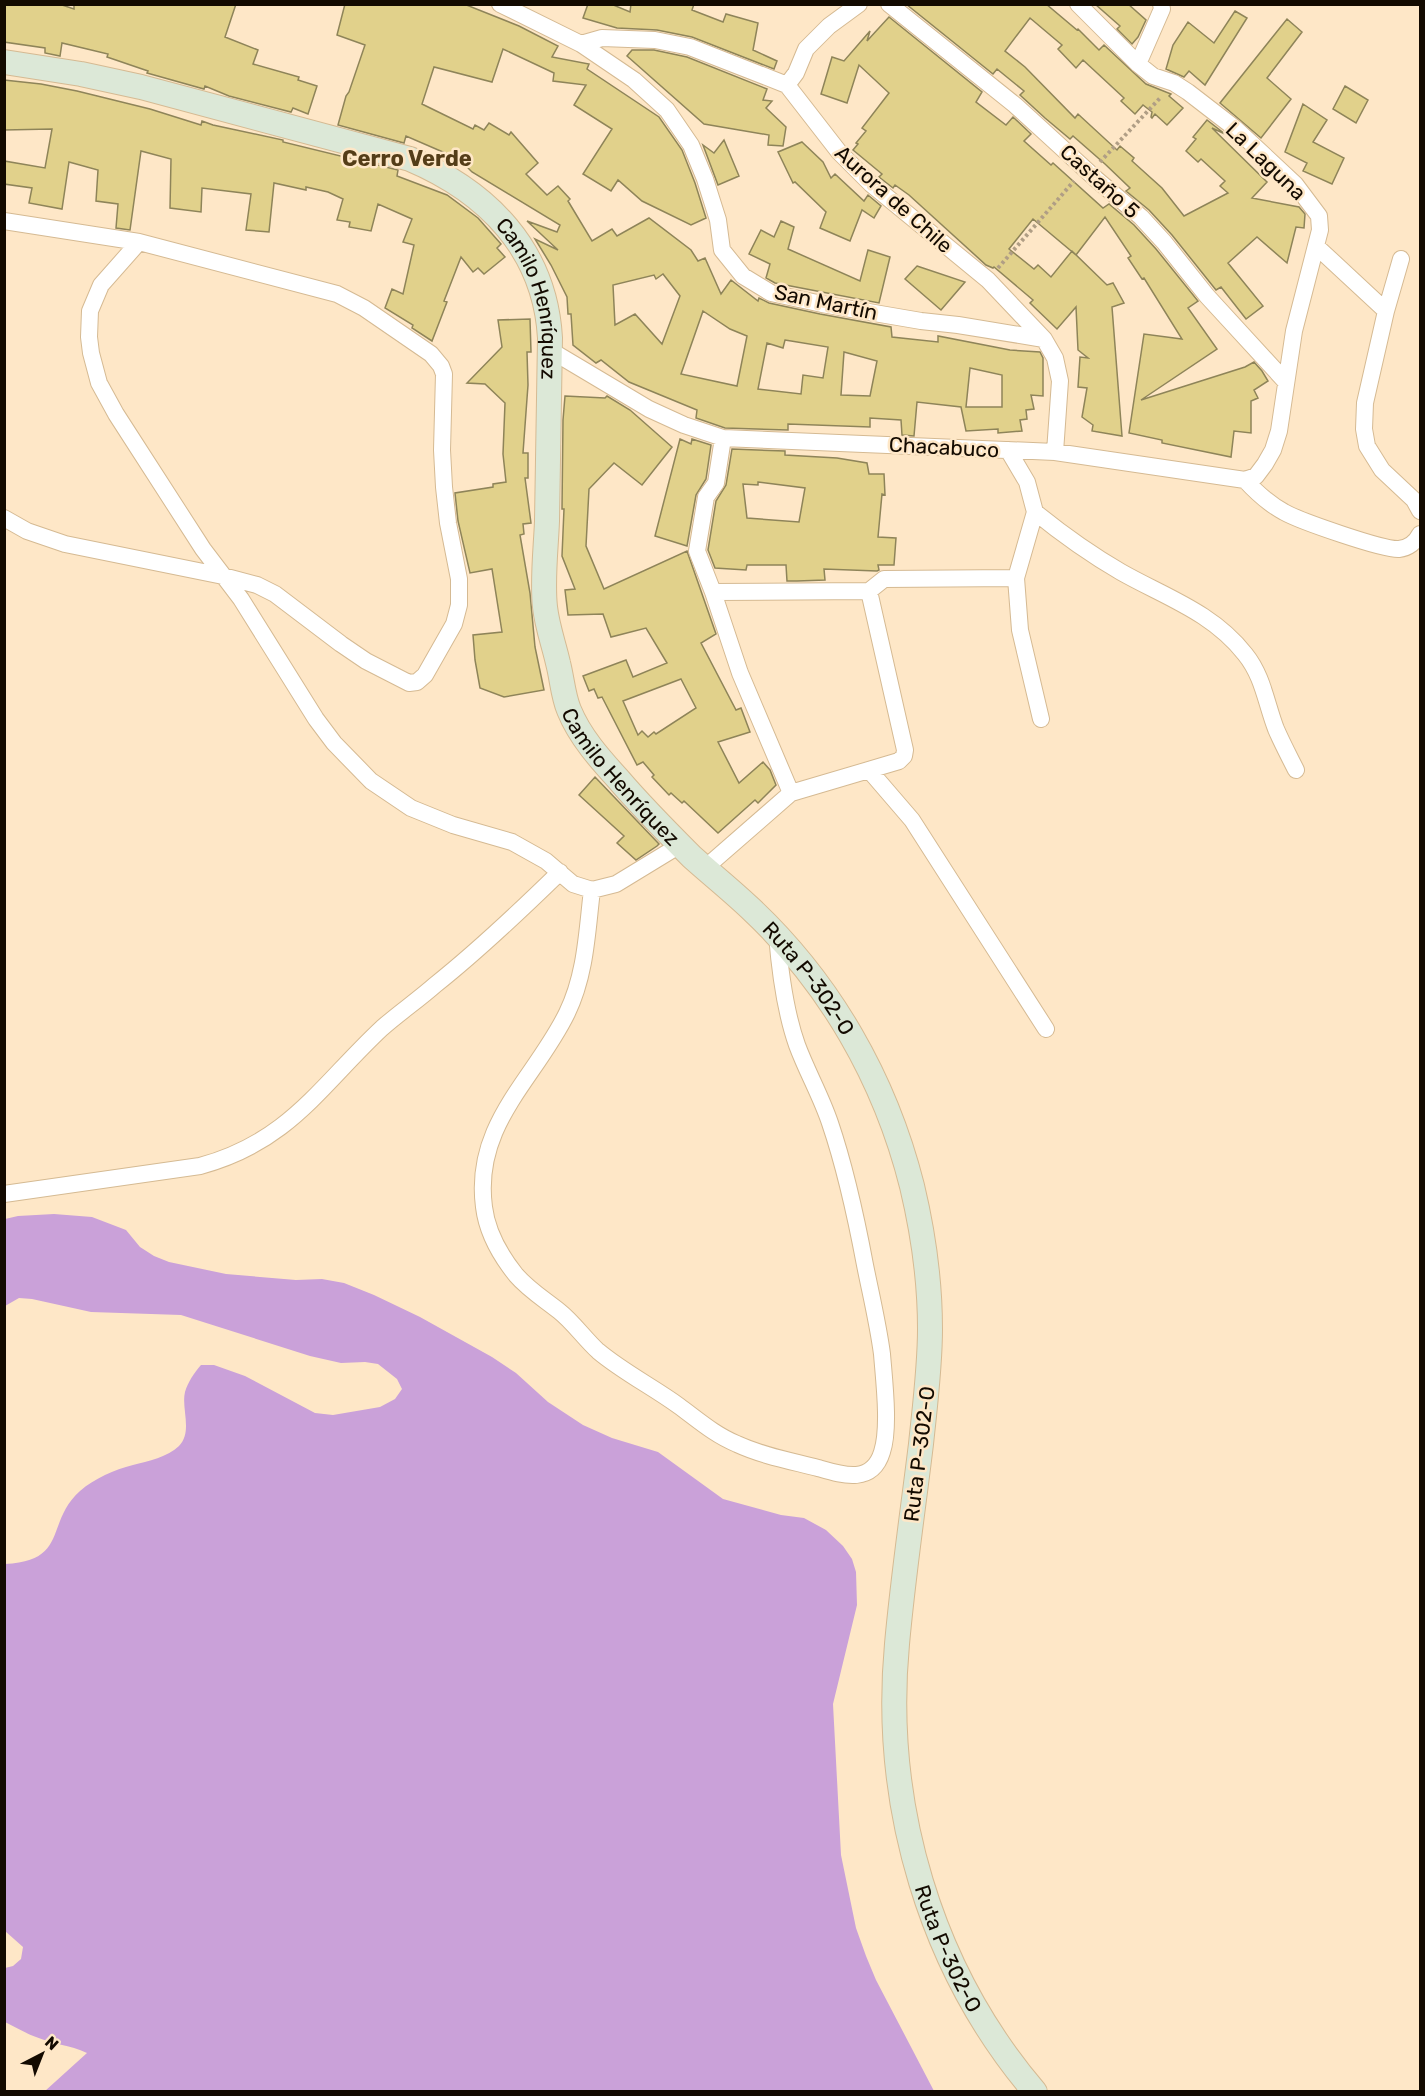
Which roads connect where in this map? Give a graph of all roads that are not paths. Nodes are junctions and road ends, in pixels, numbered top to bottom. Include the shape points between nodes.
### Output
1 (500, 4) edge
2 (859, 4) edge
3 (889, 4) edge
4 (1078, 4) edge
5 (1161, 4) edge
6 (581, 44) junction
7 (4, 62) edge
8 (1137, 64) junction
9 (787, 85) junction
10 (4, 221) edge
11 (139, 242) junction
12 (1316, 246) junction
13 (1401, 260) dead end
14 (1386, 311) junction
15 (1044, 339) junction
16 (550, 350) junction
17 (1286, 382) junction
18 (723, 438) junction
19 (1008, 450) junction
20 (1055, 452) junction
21 (1245, 480) junction
22 (1420, 511) edge
23 (1035, 512) junction
24 (4, 519) edge
25 (1420, 534) edge
26 (223, 576) junction
27 (1016, 578) junction
28 (869, 591) junction
29 (713, 592) junction
30 (1041, 719) dead end
31 (869, 770) junction
32 (1296, 770) dead end
33 (791, 793) junction
34 (693, 857) junction
35 (560, 872) junction
36 (592, 890) junction
37 (777, 935) junction
38 (1046, 1029) dead end
39 (4, 1194) edge
40 (1035, 2091) edge

1 - 6 street, San Martín
2 - 9 street via 806,49
3 - 17 street, Castaño 5 via 1015,105 1149,225
4 - 8 street, La Laguna
5 - 8 street
6 - 9 street via 602,38 655,40 690,47
6 - 15 street, San Martín via 634,80 666,110 691,145 718,220 722,250 743,276 771,293 822,304
7 - 16 street, Camilo Henríquez via 161,92 392,153 447,176 490,208 520,245 546,305
8 - 12 street, La Laguna via 1153,76 1174,83 1236,129 1295,184 1319,216
9 - 15 street, Aurora de Chile via 839,152 871,184 988,280
10 - 11 street
11 - 26 street via 108,274 94,298 89,337 94,368 116,414
11 - 26 street via 338,294 431,354 444,374 444,487 459,579 459,605 454,624 422,679 409,683 387,672 341,644 275,594
12 - 14 street
12 - 17 street, La Laguna via 1294,330
13 - 14 street
14 - 22 street via 1365,403 1365,437 1382,470 1414,500
15 - 20 street, Aurora de Chile via 1055,358 1060,381
16 - 18 street, Chacabuco via 649,409
16 - 34 street, Camilo Henríquez via 545,607 569,709 593,751
17 - 21 street via 1280,431 1273,450 1256,476
18 - 19 street, Chacabuco
18 - 29 street via 716,483 705,497 697,551
19 - 20 street, Chacabuco
19 - 23 street via 1027,482
20 - 21 street, Chacabuco
21 - 25 street via 1284,512 1385,547 1407,547
23 - 27 street
23 - 32 street via 1091,554 1202,614 1232,639 1257,672 1276,729
24 - 26 street via 65,544
26 - 35 street via 316,719 371,781 411,808 512,842
27 - 28 street via 884,579
27 - 30 street via 1020,630
28 - 29 street
28 - 31 street via 905,750 899,761
29 - 33 street via 740,673
31 - 33 street
31 - 38 street via 918,829
33 - 34 street
34 - 36 street
34 - 37 street, Ruta P-302-O
35 - 36 street via 573,884
35 - 39 street via 478,949 383,1028 284,1125 254,1146 200,1166
36 - 37 street via 583,965 572,1001 559,1028 504,1110 490,1141 483,1201 486,1223 495,1244 518,1277 560,1311 579,1333 622,1369 714,1432 760,1453 849,1477 868,1471 883,1449 885,1405 880,1335 851,1193 829,1119 797,1045 783,989
37 - 40 street, Ruta P-302-O via 824,992 861,1050 889,1113 912,1189 925,1258 930,1337 896,1650 894,1727 901,1798 918,1873 944,1945 982,2018

